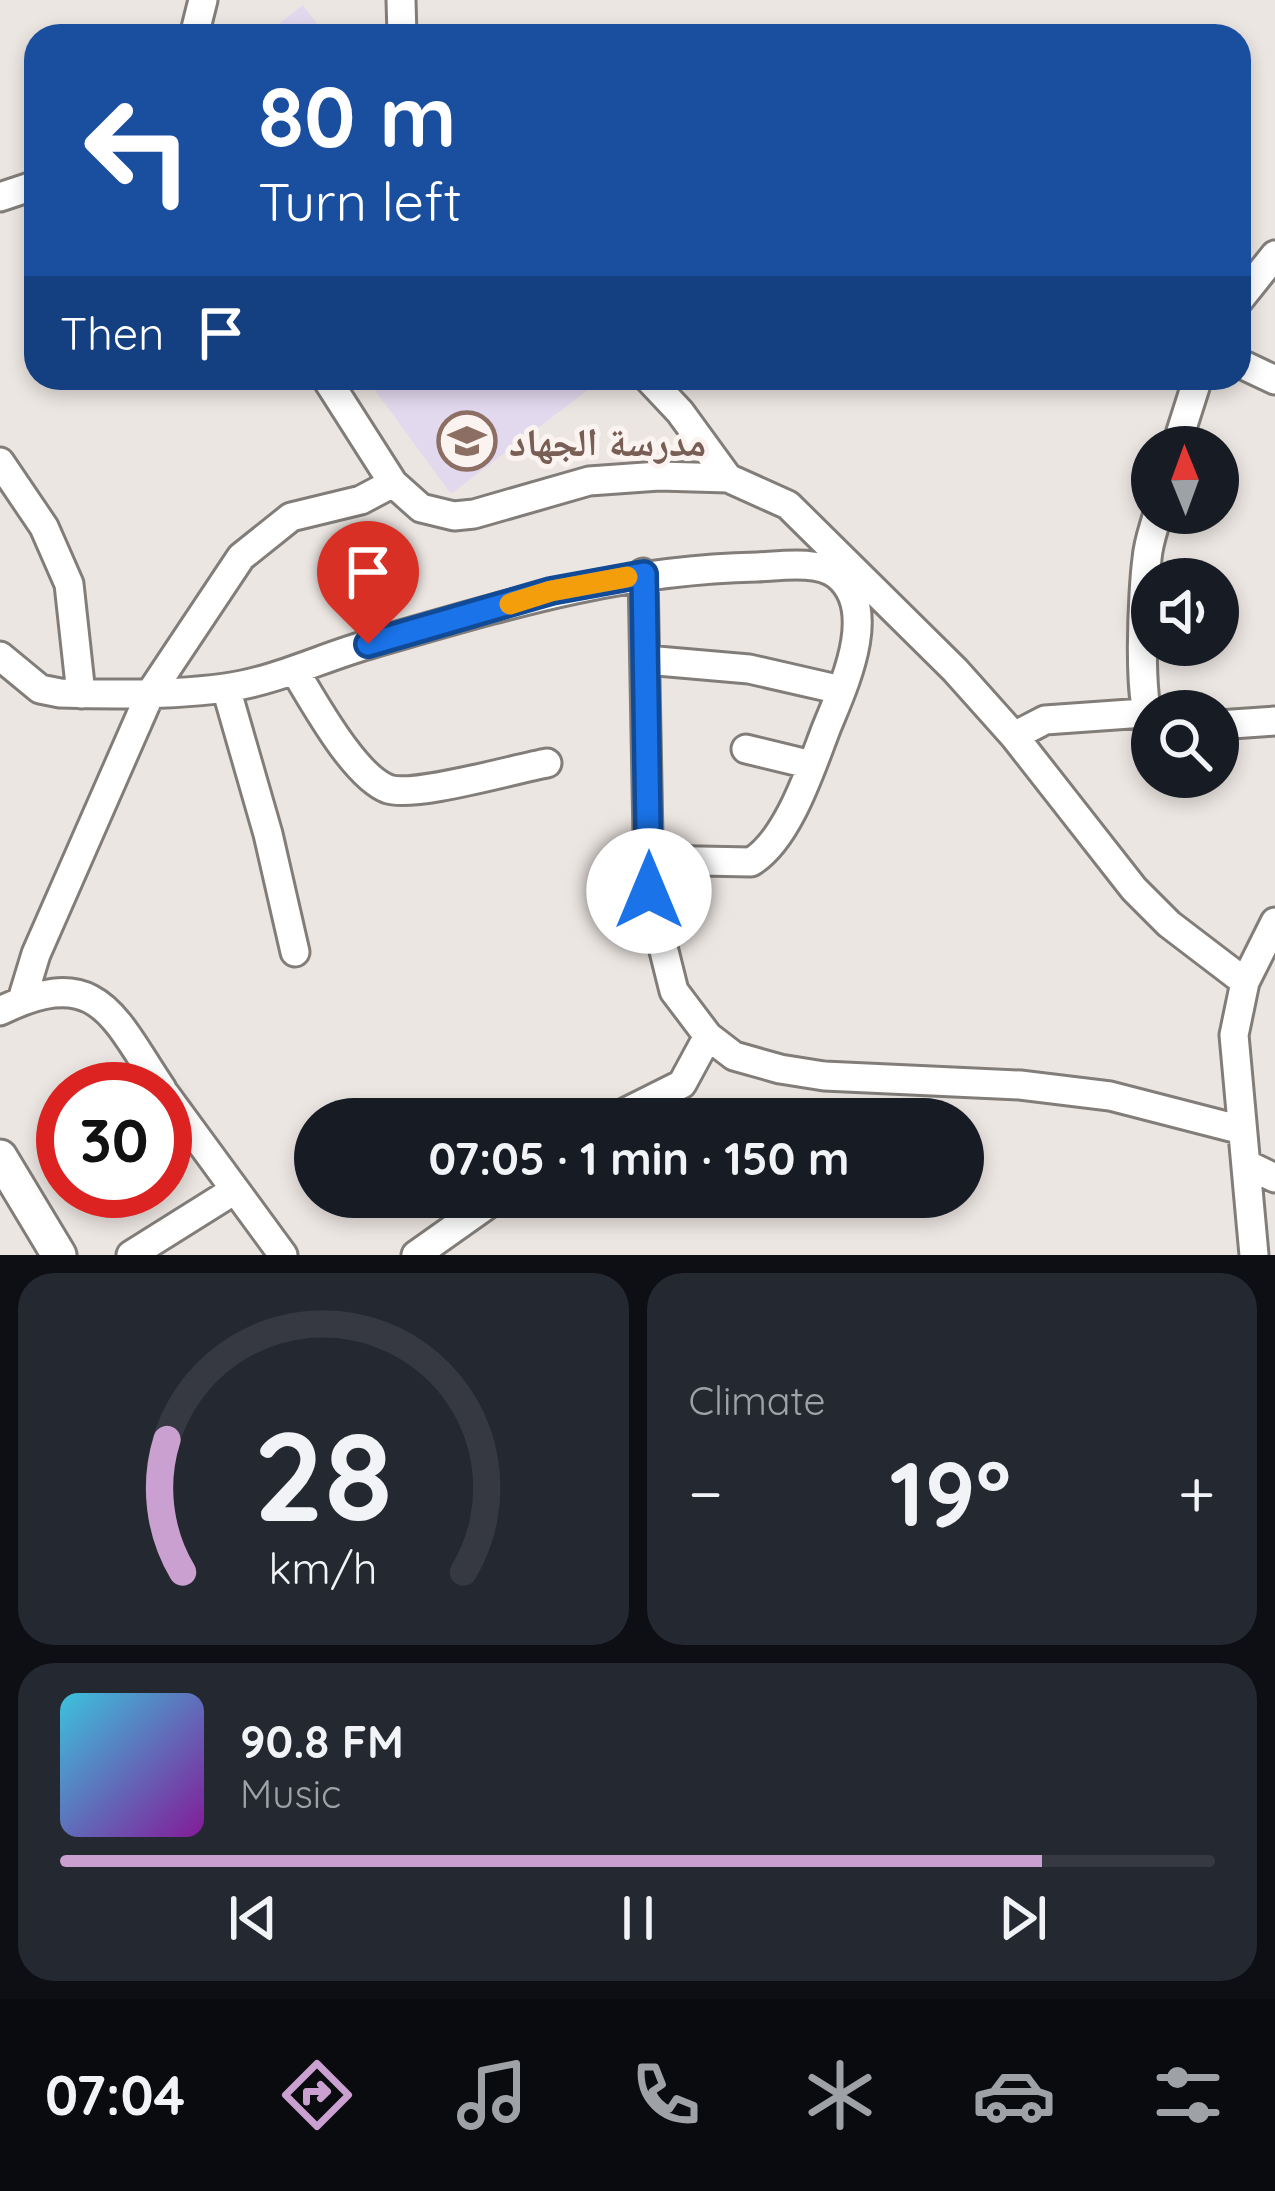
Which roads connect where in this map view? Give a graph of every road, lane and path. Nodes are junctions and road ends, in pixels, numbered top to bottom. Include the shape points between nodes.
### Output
1 (1275, 255) edge
2 (1251, 285) edge
3 (334, 390) edge
4 (659, 390) edge
5 (1194, 390) edge
6 (1183, 426) edge
7 (0, 462) edge
8 (728, 478) junction
9 (393, 483) junction
10 (1153, 534) edge
11 (644, 574) junction
12 (0, 656) edge
13 (646, 660) junction
14 (295, 671) junction
15 (226, 688) junction
16 (841, 690) junction
17 (1148, 690) edge
18 (152, 692) junction
19 (81, 694) junction
20 (1131, 719) edge
21 (1275, 721) edge
22 (1239, 724) edge
23 (1014, 736) junction
24 (746, 749) dead end
25 (547, 763) dead end
26 (812, 765) junction
27 (648, 860) junction
28 (1275, 922) edge
29 (295, 952) dead end
30 (1244, 982) junction
31 (11, 1005) edge
32 (708, 1036) junction
33 (143, 1062) edge
34 (654, 1098) edge
35 (1242, 1130) junction
36 (192, 1133) edge
37 (0, 1157) edge
38 (1246, 1164) junction
39 (1275, 1178) edge
40 (233, 1191) junction
41 (468, 1218) edge
42 (59, 1255) edge
43 (131, 1255) edge
44 (283, 1255) edge
45 (416, 1255) edge
46 (1254, 1255) edge

1 - 2 street
3 - 9 street
4 - 8 street
5 - 6 street
7 - 19 street via 44,527 69,584
8 - 9 street via 589,481 454,516 421,508
8 - 23 street via 788,505
9 - 18 street via 292,517 242,557
10 - 17 street
11 - 13 street
11 - 14 street via 551,591
11 - 16 street via 794,566 838,575 858,619
12 - 19 street via 40,689
13 - 16 street via 748,669
13 - 27 street
14 - 15 street
14 - 25 street via 334,731 387,789
15 - 18 street
15 - 29 street
16 - 26 street
18 - 19 street
18 - 31 street
20 - 23 street via 1045,721
21 - 22 street
23 - 30 street via 1134,889
24 - 26 street
26 - 27 street via 784,825 751,862
27 - 32 street via 674,991
28 - 30 street
30 - 35 street via 1234,1035
31 - 33 street via 73,992 98,1000
32 - 34 street via 682,1084
32 - 35 street via 734,1056 780,1070 1110,1096
35 - 38 street
36 - 40 street
37 - 42 street
38 - 39 street
38 - 46 street
40 - 43 street
40 - 44 street
41 - 45 street

